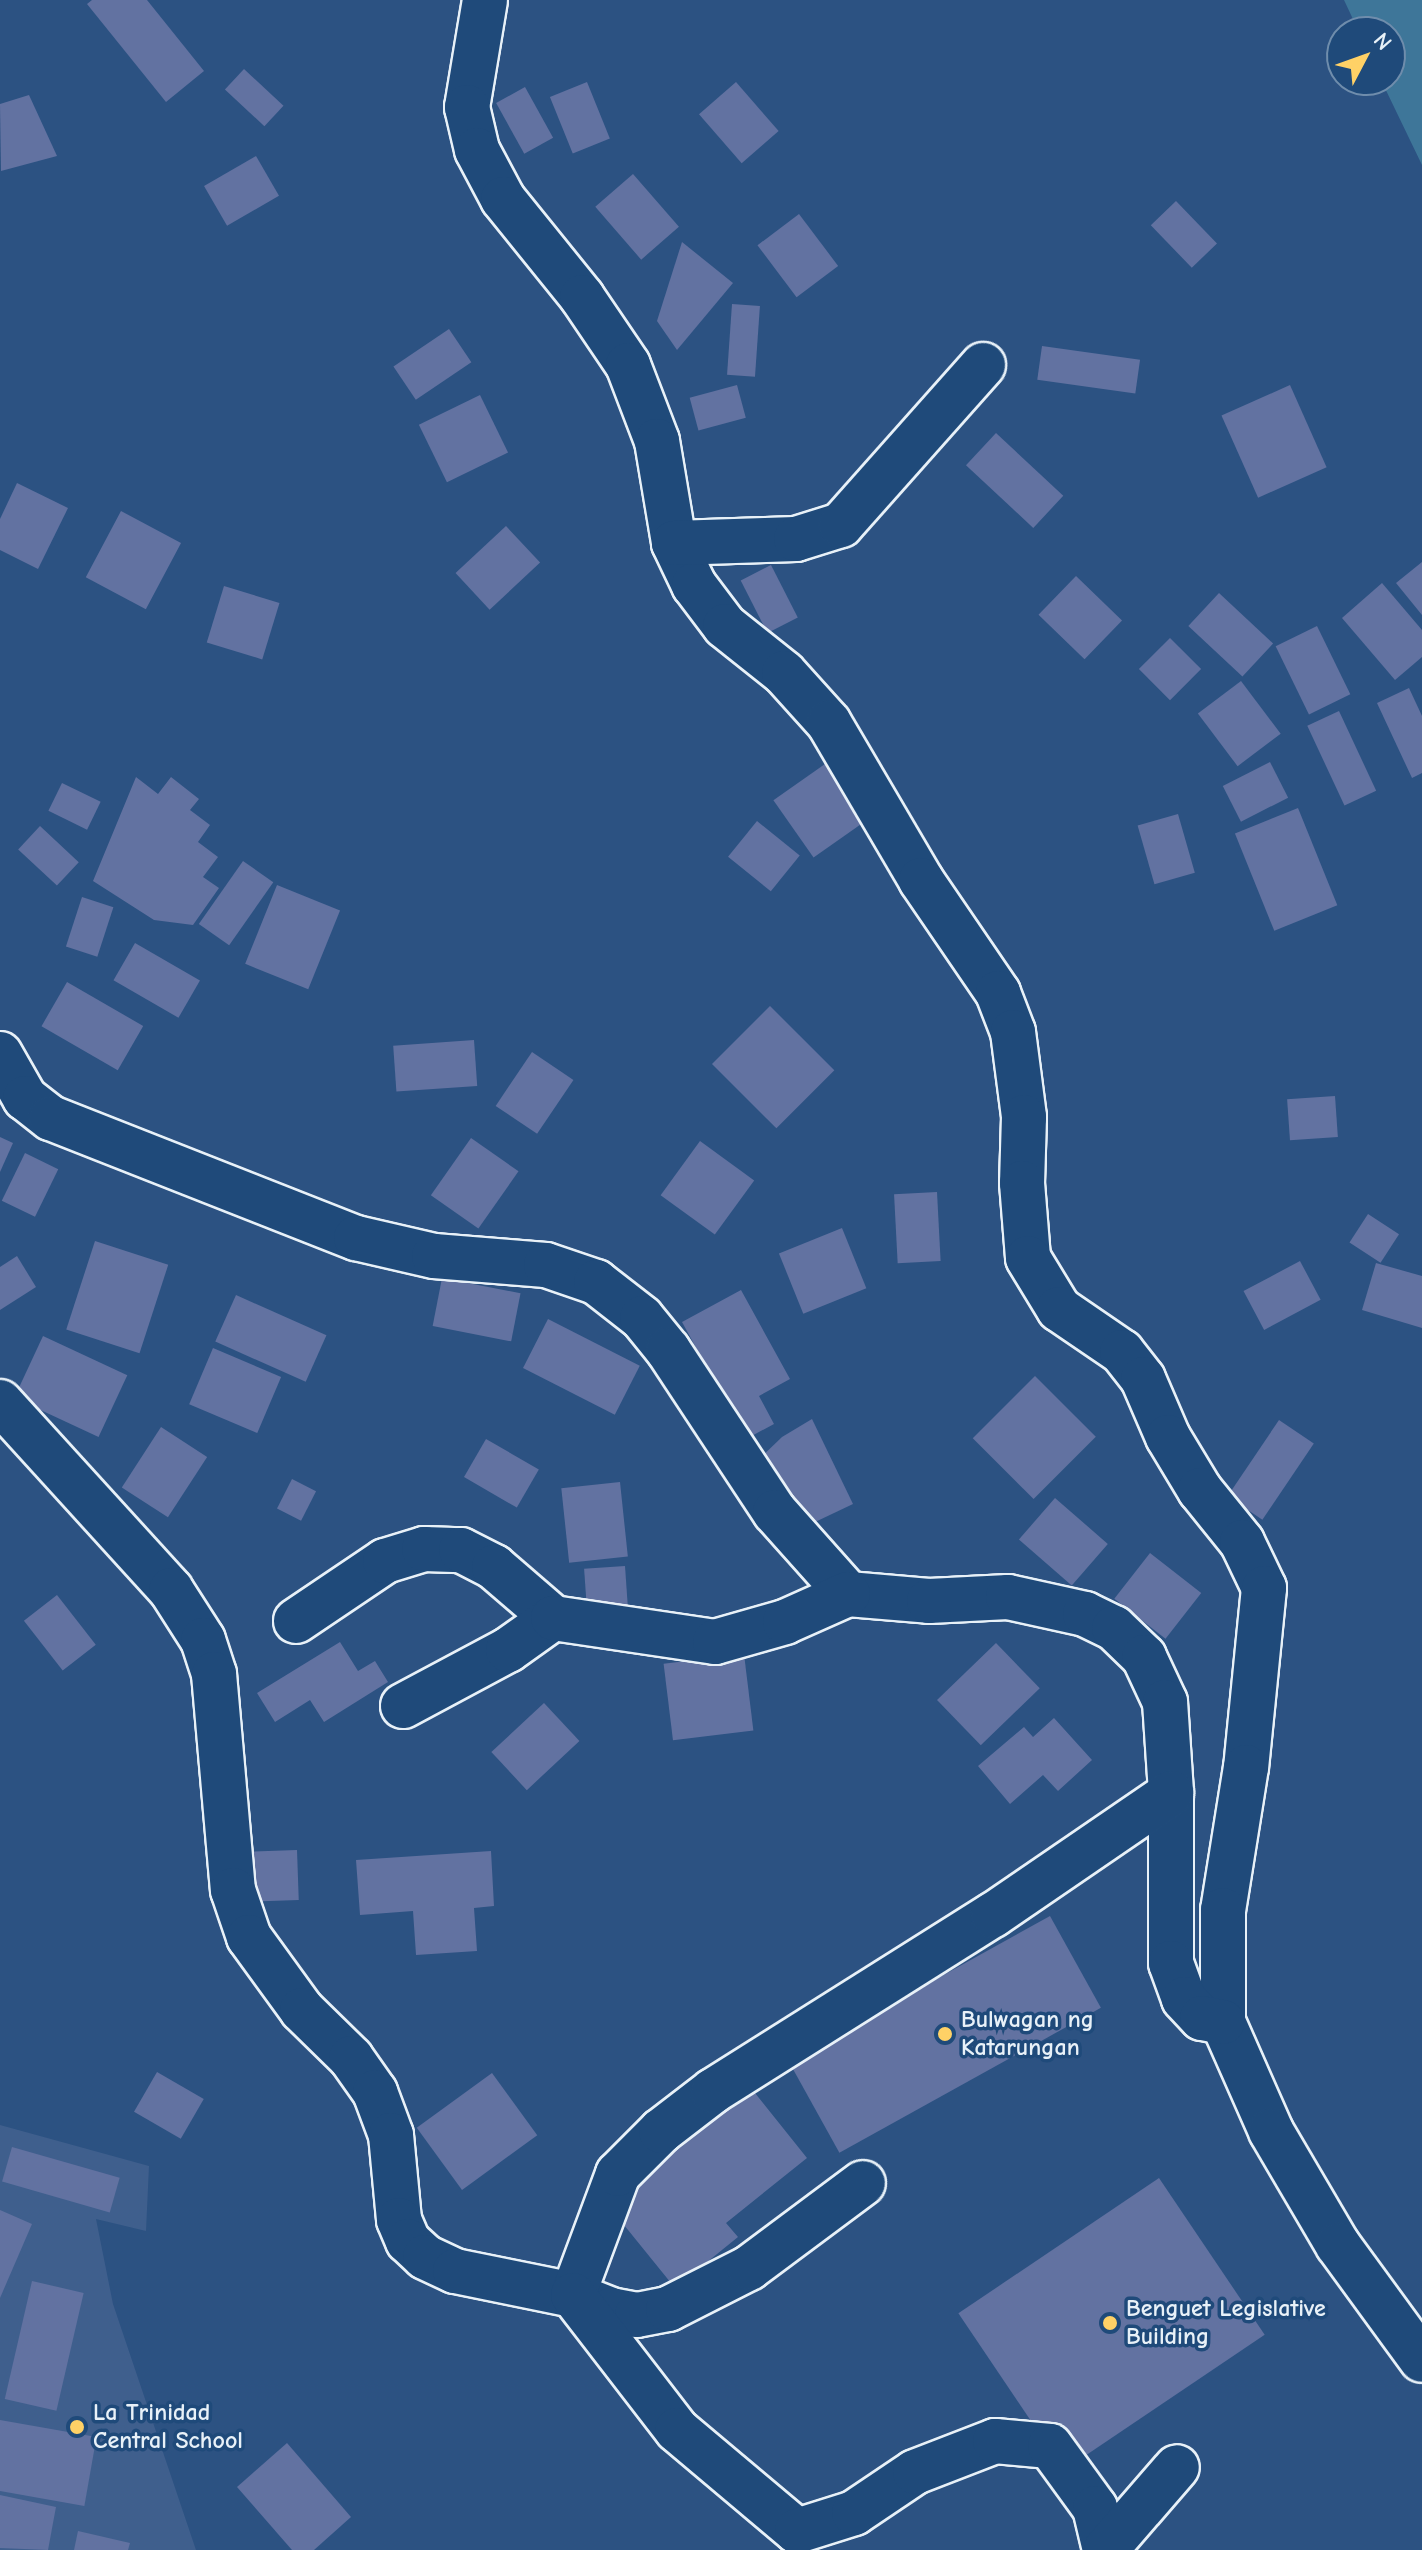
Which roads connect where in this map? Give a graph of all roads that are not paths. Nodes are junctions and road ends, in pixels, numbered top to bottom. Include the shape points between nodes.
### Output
1 (485, 0) edge
2 (983, 365) dead end
3 (674, 543) junction
4 (0, 1054) edge
5 (0, 1402) edge
6 (848, 1594) junction
7 (553, 1618) junction
8 (296, 1621) dead end
9 (403, 1706) dead end
10 (1171, 1793) junction
11 (1223, 2022) junction
12 (863, 2183) dead end
13 (573, 2295) junction
14 (1422, 2360) edge
15 (1177, 2467) dead end
16 (1106, 2549) edge

1 - 3 street via 467,107 477,150 503,199 582,297 628,365 657,441
2 - 3 street via 841,525 796,539
3 - 11 street via 694,585 725,626 784,673 829,723 921,880 979,958 1013,1032 1024,1117 1028,1258 1059,1309 1122,1352 1143,1379 1168,1437 1200,1490 1242,1542 1264,1588 1250,1736 1223,1910
4 - 6 street via 25,1098 51,1118 356,1238 434,1256 546,1265 596,1282 642,1318 775,1512
5 - 13 street via 171,1590 203,1640 214,1674 233,1890 245,1926 302,2010 351,2058 375,2092 391,2135 399,2220 408,2241 425,2257 455,2271
6 - 7 street via 785,1622 715,1642
6 - 10 street via 929,1601 1008,1597 1085,1614 1114,1628 1144,1657 1165,1702
7 - 8 street via 494,1567 461,1550 424,1549 385,1561
7 - 9 street via 508,1650
10 - 11 street via 1171,1963 1184,1999 1202,2018
10 - 13 street via 993,1915 713,2091 661,2131 618,2174
11 - 14 street via 1271,2131 1331,2232
12 - 13 street via 749,2268 668,2309 637,2315
13 - 16 street via 677,2430 797,2531 854,2513 915,2472 995,2441 1050,2446 1095,2508
15 - 16 street

